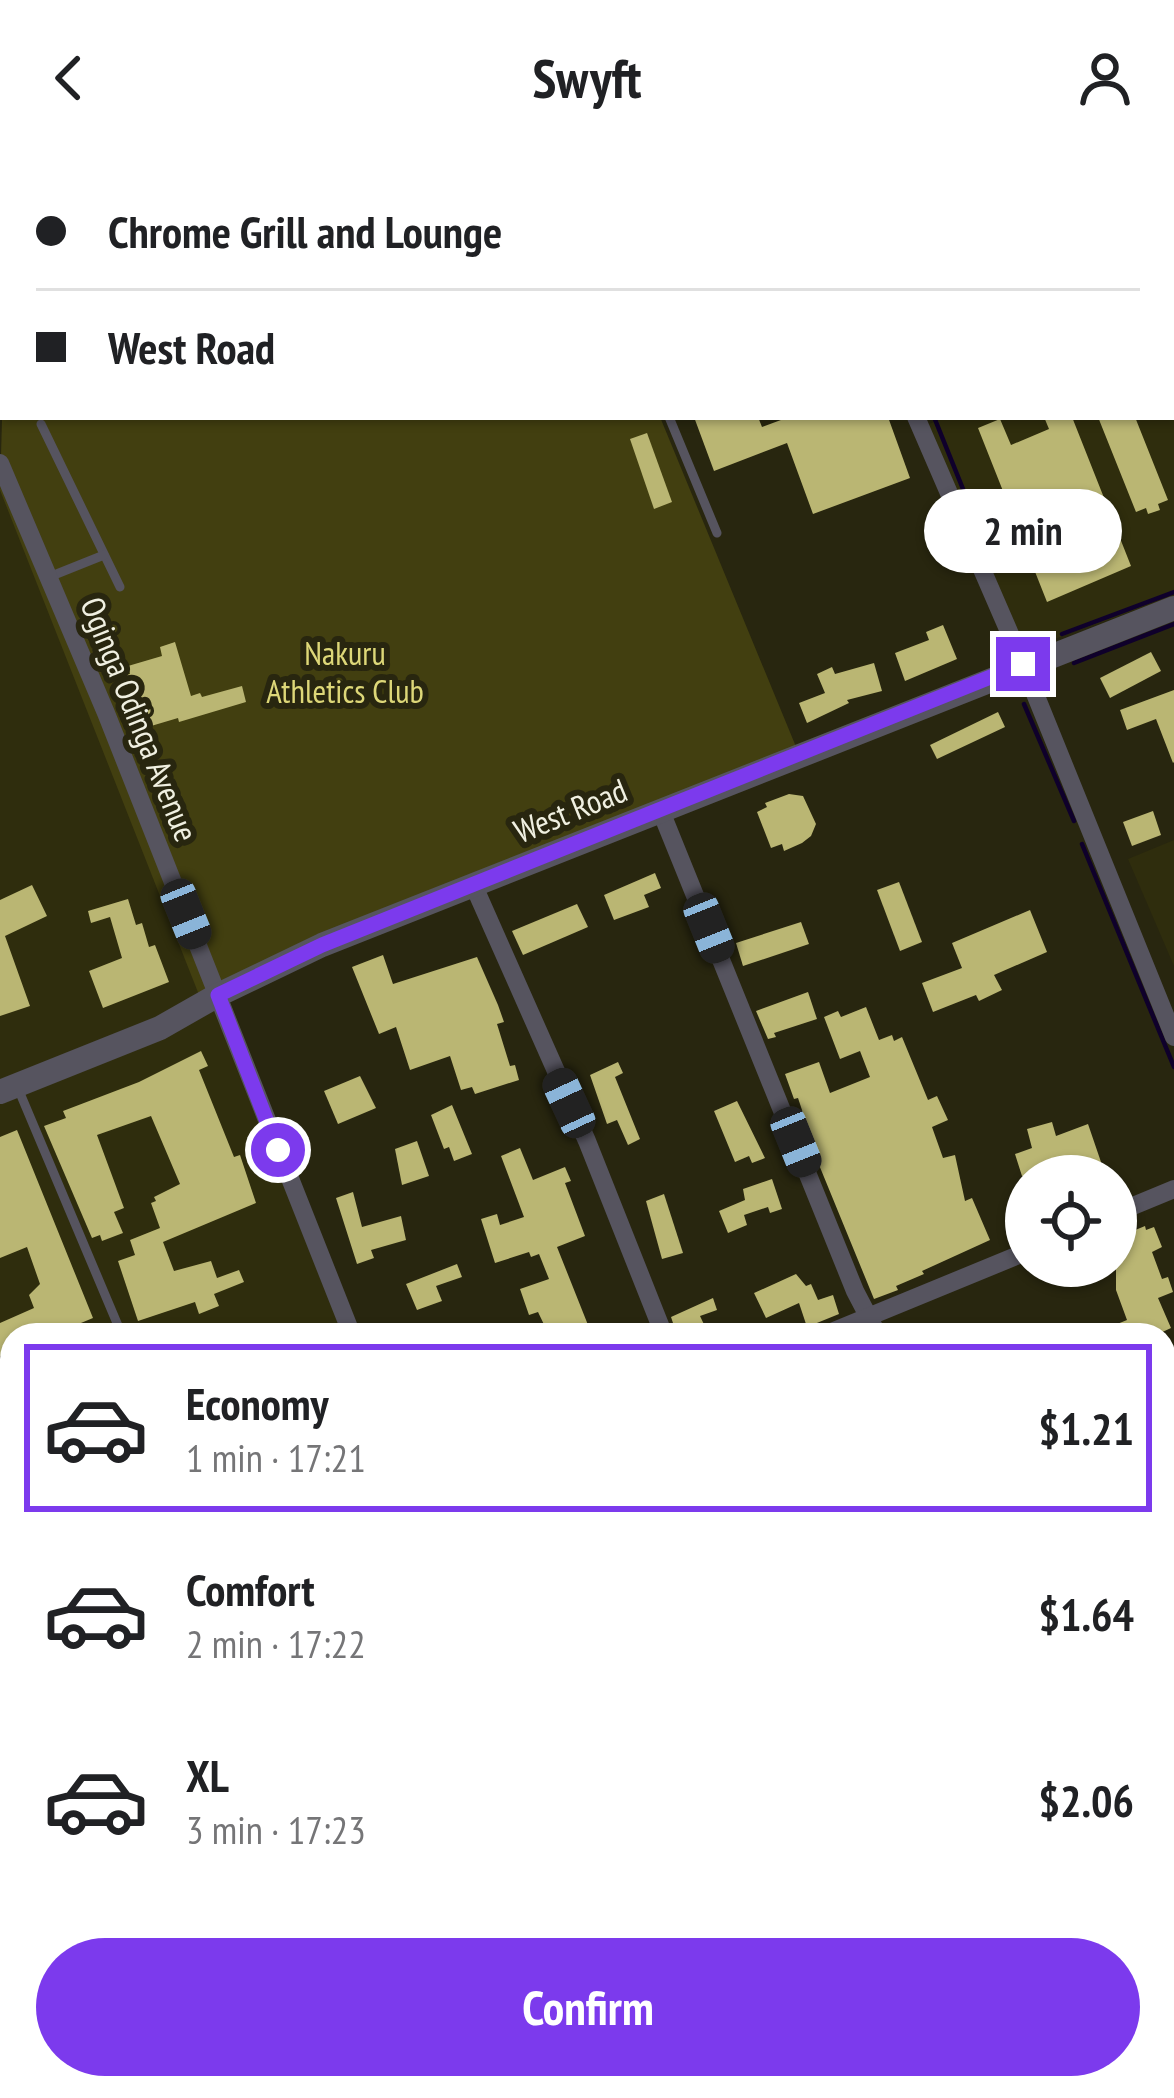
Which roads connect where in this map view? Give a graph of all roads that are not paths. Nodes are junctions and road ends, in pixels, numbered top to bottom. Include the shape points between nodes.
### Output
1 (670, 420) edge
2 (917, 420) edge
3 (40, 424) dead end
4 (0, 463) edge
5 (717, 532) dead end
6 (104, 555) junction
7 (49, 577) junction
8 (120, 586) dead end
9 (1174, 608) edge
10 (1023, 664) junction
11 (660, 809) junction
12 (473, 884) junction
13 (218, 995) junction
14 (1174, 1037) edge
15 (9, 1089) edge
16 (1174, 1189) edge
17 (1137, 1205) edge
18 (1005, 1262) edge
19 (116, 1323) edge
20 (347, 1323) edge
21 (659, 1323) edge
22 (872, 1323) edge
23 (882, 1323) edge

1 - 5 lane
2 - 10 street
3 - 6 lane
4 - 7 street, Oginga Odinga Avenue
6 - 7 lane
6 - 8 lane
7 - 13 street, Oginga Odinga Avenue
9 - 10 street, West Road
10 - 11 street, West Road
10 - 14 street
11 - 12 street, West Road
11 - 22 street
12 - 13 street, West Road
12 - 21 street
13 - 15 street, West Road via 160,1028
13 - 20 street, Oginga Odinga Avenue
15 - 19 lane
16 - 17 street
18 - 23 street

